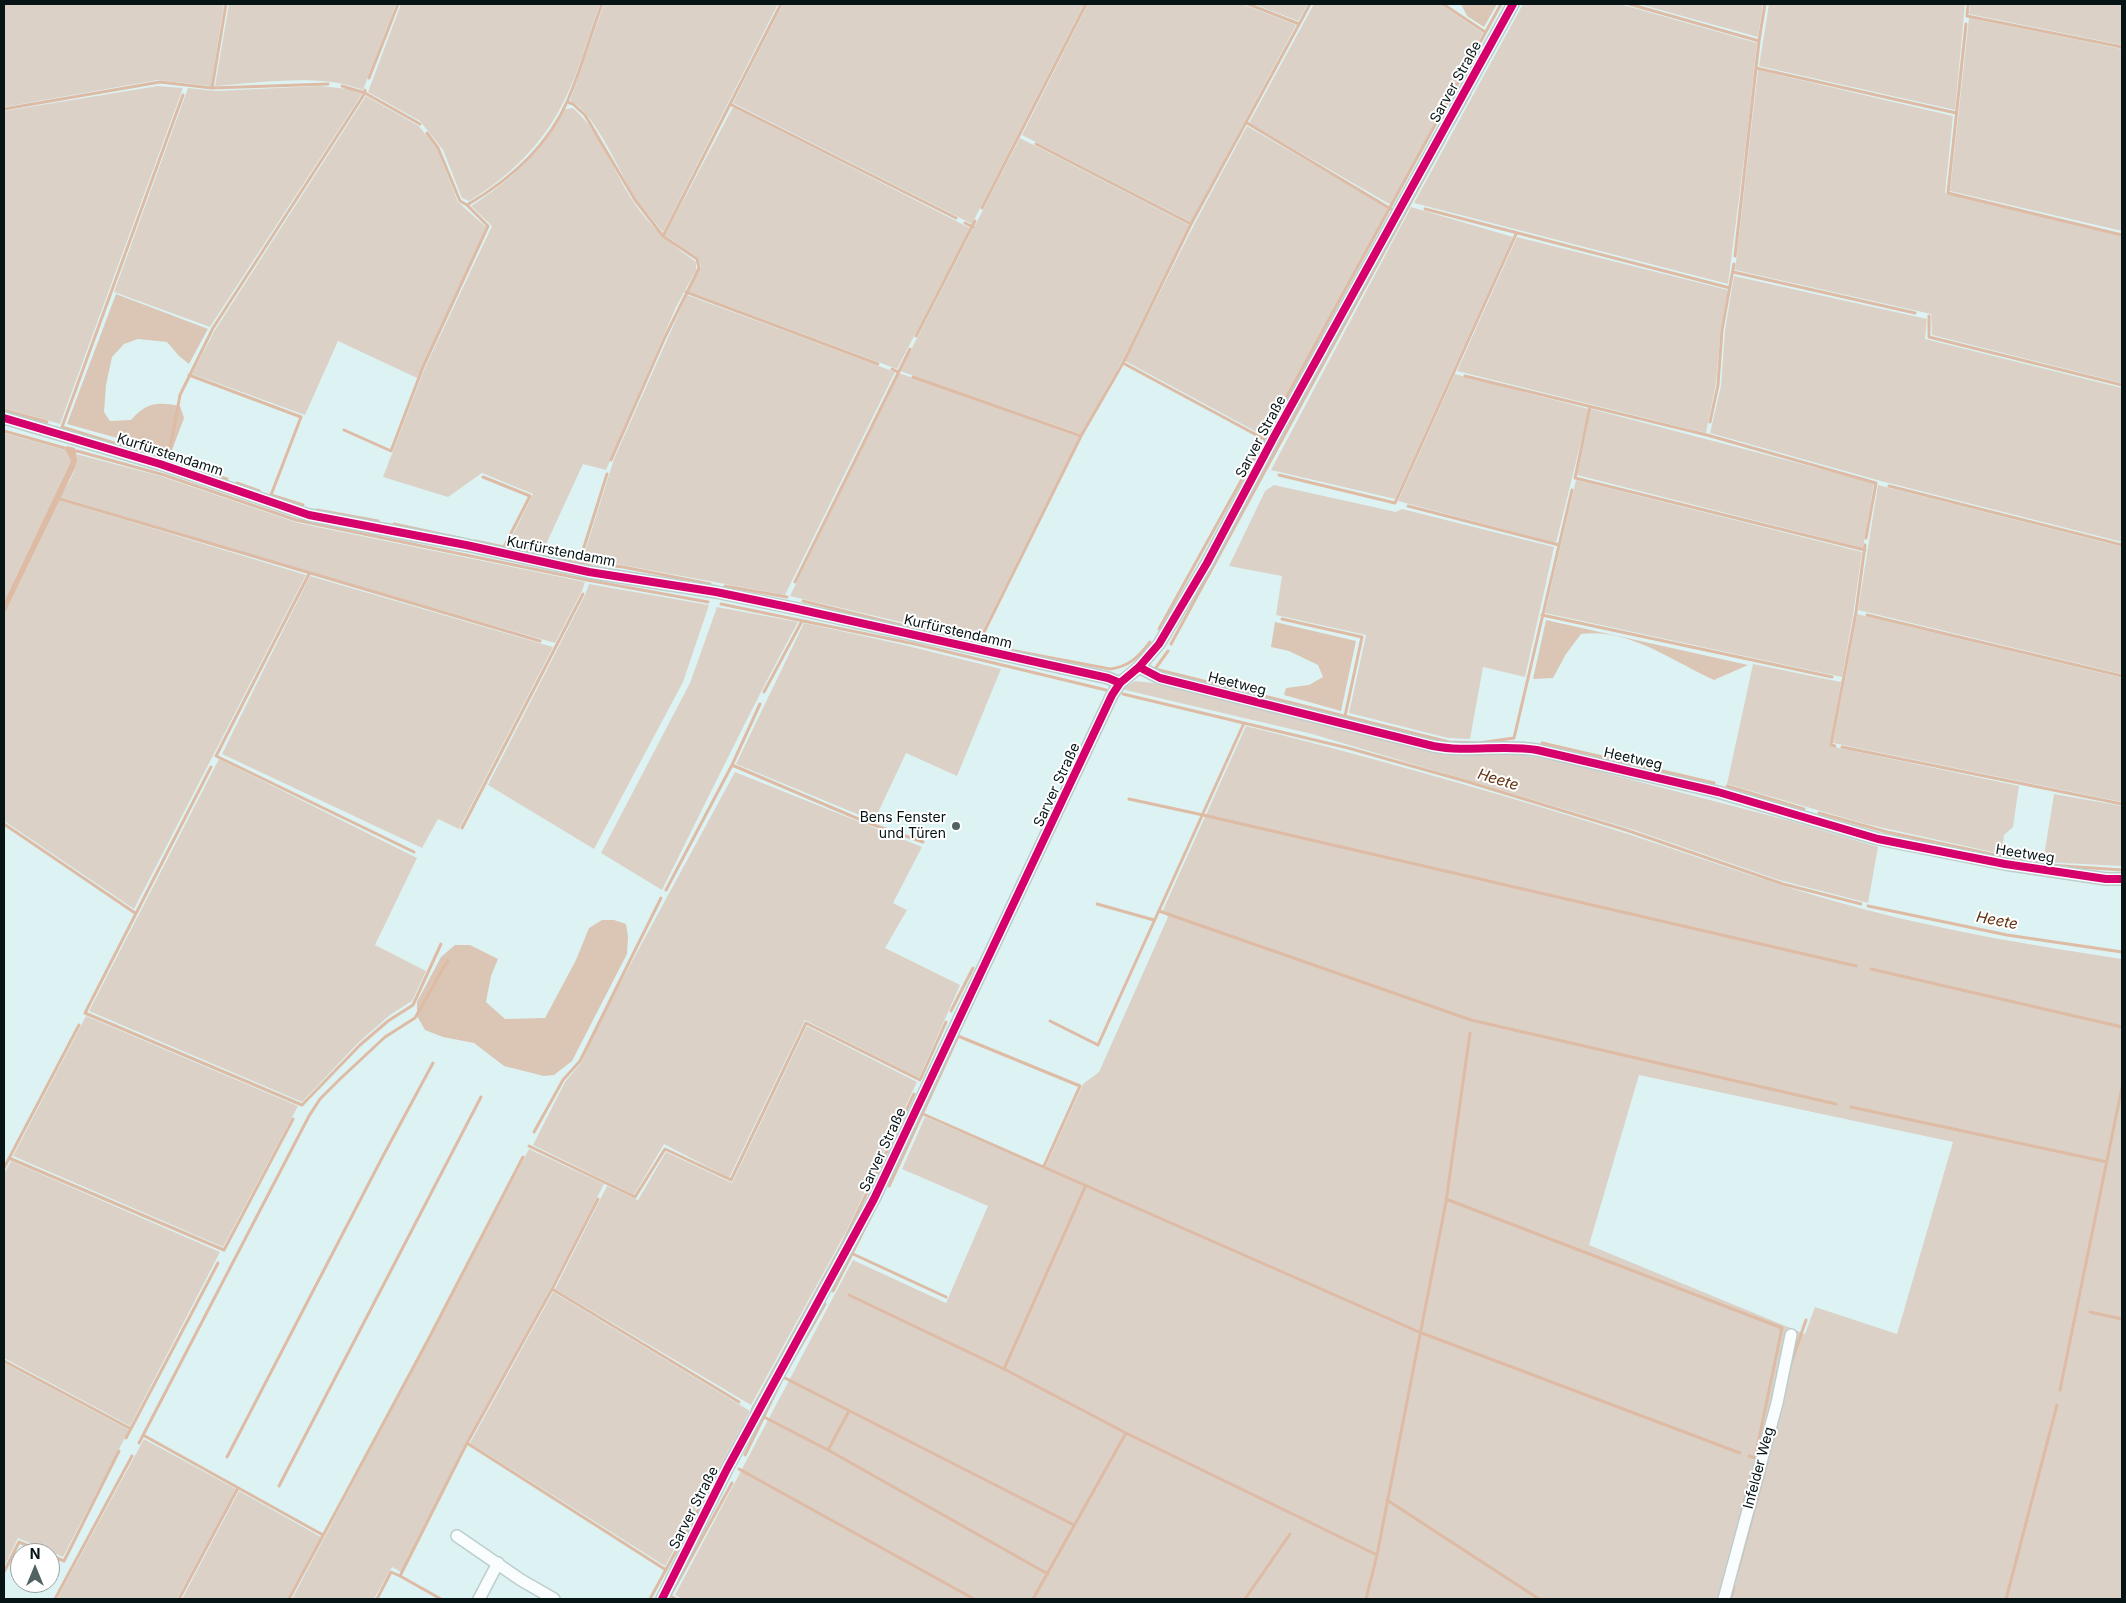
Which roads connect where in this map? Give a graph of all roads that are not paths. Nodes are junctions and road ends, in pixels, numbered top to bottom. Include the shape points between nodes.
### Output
1 (1513, 4) edge
2 (4, 418) edge
3 (1138, 667) junction
4 (1120, 683) junction
5 (2122, 879) edge
6 (1791, 1335) dead end
7 (456, 1536) dead end
8 (498, 1563) junction
9 (479, 1599) edge
10 (554, 1599) edge
11 (662, 1599) edge
12 (1724, 1599) edge

1 - 3 street, Sarver Straße via 1207,564 1159,644
2 - 4 street, Kurfürstendamm via 160,464 309,515 589,572 783,606
3 - 4 street, Sarver Straße
3 - 5 street, Heetweg via 1160,678 1433,746 1454,750 1520,747 1560,754 1718,792 1878,839 2005,864
4 - 11 street, Sarver Straße via 874,1199 727,1469
6 - 12 street, Infelder Weg via 1778,1403
7 - 8 street
8 - 9 street
8 - 10 street

